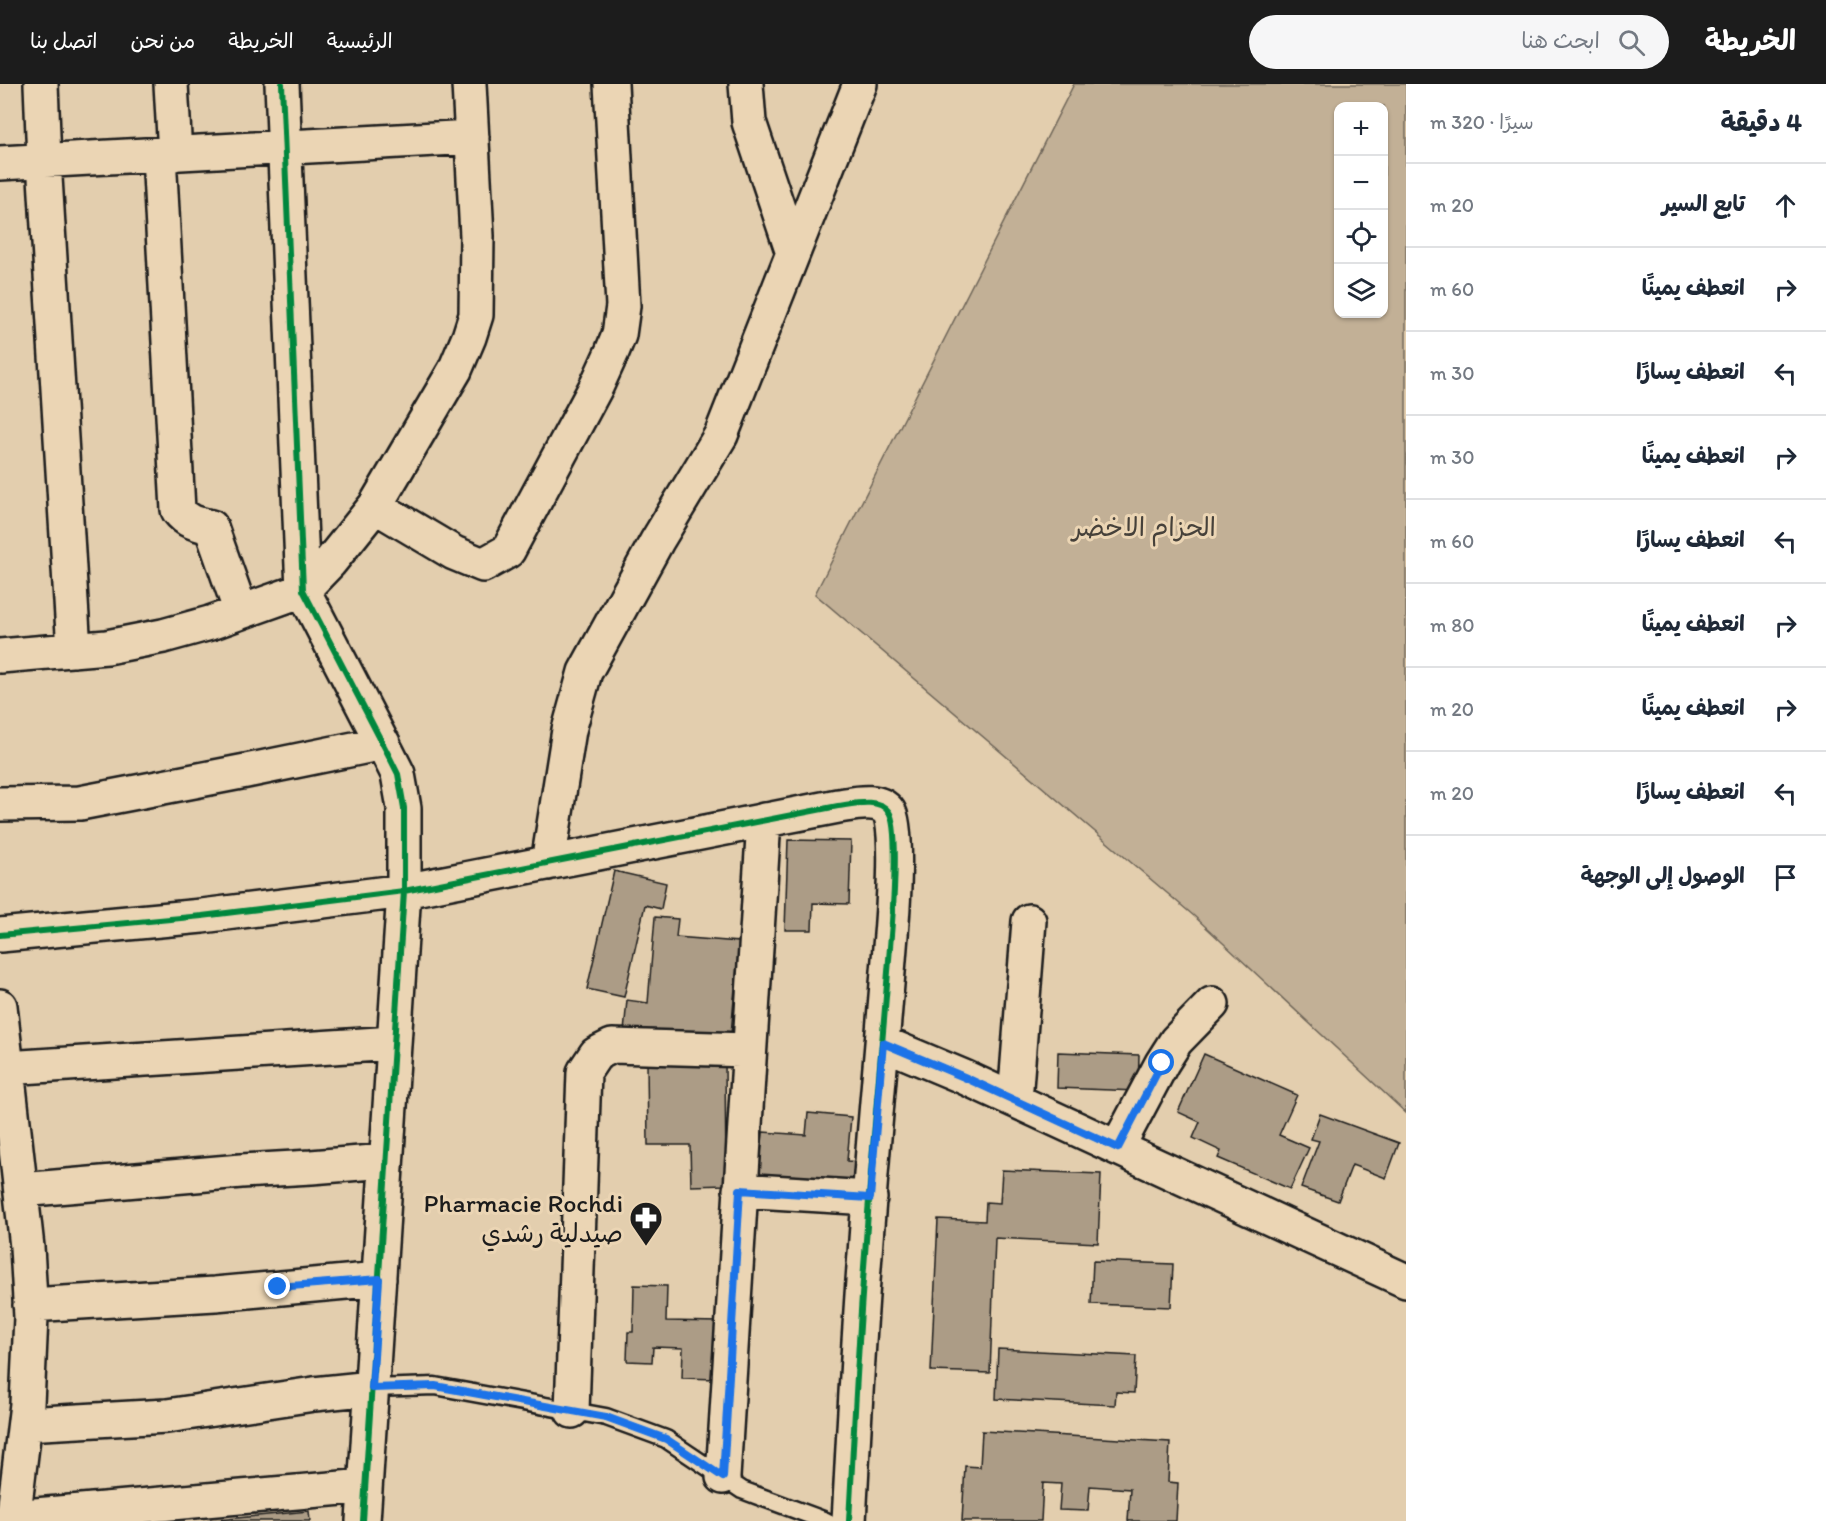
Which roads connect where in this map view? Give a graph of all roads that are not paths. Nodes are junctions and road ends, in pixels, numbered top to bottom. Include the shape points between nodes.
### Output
1 (41, 84) edge
2 (171, 84) edge
3 (282, 84) edge
4 (469, 84) edge
5 (611, 84) edge
6 (746, 84) edge
7 (860, 84) edge
8 (472, 137) junction
9 (286, 148) junction
10 (167, 154) junction
11 (44, 161) junction
12 (0, 163) edge
13 (793, 253) junction
14 (375, 506) junction
15 (303, 590) junction
16 (242, 612) junction
17 (74, 650) junction
18 (0, 656) edge
19 (383, 743) junction
20 (0, 804) edge
21 (764, 820) junction
22 (548, 863) junction
23 (404, 891) junction
24 (1029, 921) dead end
25 (0, 935) edge
26 (1212, 1004) dead end
27 (0, 1006) edge
28 (394, 1043) junction
29 (883, 1043) junction
30 (748, 1050) junction
31 (4, 1059) edge
32 (1015, 1100) junction
33 (1118, 1148) junction
34 (386, 1161) junction
35 (21, 1190) junction
36 (740, 1190) junction
37 (870, 1198) junction
38 (379, 1279) junction
39 (1406, 1281) edge
40 (30, 1305) junction
41 (372, 1388) junction
42 (572, 1411) junction
43 (25, 1424) junction
44 (723, 1477) junction
45 (365, 1486) junction
46 (13, 1519) edge
47 (363, 1521) edge
48 (826, 1521) edge
49 (849, 1521) edge

1 - 11 street
2 - 10 street
3 - 9 street
4 - 8 street
5 - 14 street via 623,306 619,336 508,551 483,565 454,553
6 - 13 street via 749,122
7 - 13 street
8 - 9 street
8 - 14 street via 476,315 455,370
9 - 10 street
9 - 15 street
10 - 11 street
10 - 16 street via 178,510 194,524 211,527
11 - 12 street
11 - 17 street
13 - 22 street via 721,435 585,672 568,730
14 - 15 street
15 - 16 street
15 - 19 street
16 - 17 street via 163,636
17 - 18 street
19 - 20 street via 80,802
19 - 23 street via 398,774 404,808
21 - 22 street
21 - 29 street via 853,804 880,805 889,812 894,827 895,858
21 - 30 street
22 - 23 street
23 - 25 street
23 - 28 street
24 - 32 street
26 - 33 street via 1176,1041
27 - 31 street
28 - 31 street
28 - 34 street
29 - 32 street
29 - 37 street
30 - 36 street
30 - 42 street via 612,1046 596,1054 584,1072
31 - 35 street
32 - 33 street
33 - 39 street
34 - 35 street
34 - 38 street
35 - 40 street
36 - 37 street
36 - 44 street
37 - 49 street
38 - 40 street
38 - 41 street
40 - 43 street
41 - 42 lane via 435,1386
41 - 43 street via 166,1416
41 - 45 street
42 - 44 lane via 606,1417 666,1439
43 - 46 street
44 - 48 lane via 742,1490
45 - 46 street
45 - 47 street

